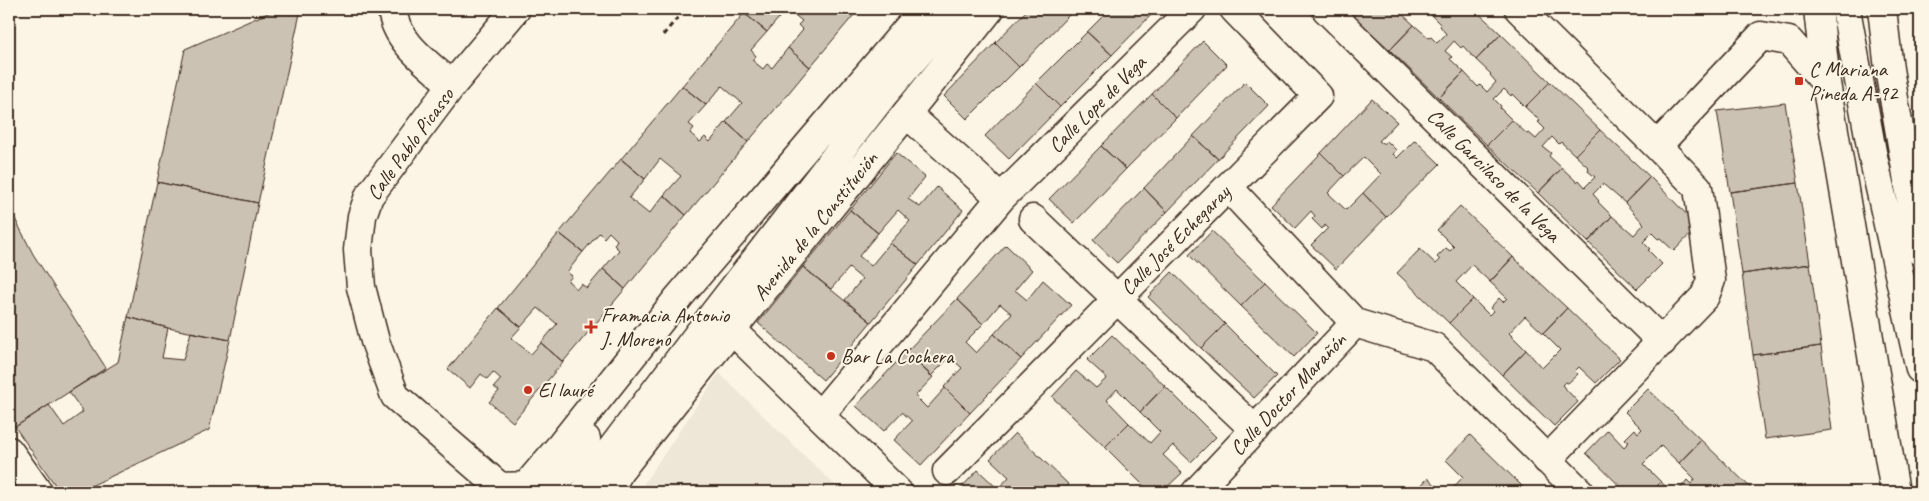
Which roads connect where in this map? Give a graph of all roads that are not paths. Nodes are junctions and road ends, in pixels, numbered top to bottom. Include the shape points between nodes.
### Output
1 (392, 9) edge
2 (516, 9) edge
3 (924, 9) edge
4 (956, 9) edge
5 (990, 9) edge
6 (1192, 9) edge
7 (1234, 9) edge
8 (1326, 9) edge
9 (1520, 9) edge
10 (1818, 9) edge
11 (1846, 9) edge
12 (1882, 9) edge
13 (1826, 82) junction
14 (452, 85) junction
15 (907, 114) junction
16 (1657, 146) junction
17 (1228, 187) junction
18 (1001, 198) junction
19 (1033, 219) dead end
20 (1920, 251) edge
21 (679, 298) junction
22 (1117, 299) junction
23 (1355, 323) junction
24 (731, 329) junction
25 (1662, 342) junction
26 (1920, 369) edge
27 (820, 415) junction
28 (1255, 430) junction
29 (9, 451) edge
30 (1547, 460) junction
31 (947, 471) dead end
32 (502, 490) edge
33 (1893, 491) edge
34 (38, 492) edge
35 (551, 492) edge
36 (585, 492) edge
37 (608, 492) edge
38 (898, 492) edge
39 (1196, 492) edge
40 (1580, 492) edge

1 - 14 main road via 404,40
2 - 14 main road, Calle Pablo Picasso
3 - 21 main road
4 - 36 main road, Avenida de la Constitución via 884,94 715,312 604,459
5 - 15 main road, Avenida de la Constitución
6 - 18 main road, Calle Lope de Vega
7 - 17 main road, Calle José Echegaray via 1318,96
8 - 25 main road, Calle Garcilaso de la Vega
9 - 16 main road
10 - 13 main road
11 - 26 main road via 1872,152
12 - 20 main road
13 - 16 main road via 1788,41 1761,36
13 - 33 main road
14 - 32 main road, Calle Pablo Picasso via 369,196 362,216 358,250 361,287 375,341 395,396
15 - 18 main road
15 - 24 main road, Avenida de la Constitución
16 - 25 main road via 1698,188 1711,280 1705,296
17 - 22 main road, Calle José Echegaray
17 - 23 main road, Calle Doctor Marañón
18 - 27 main road, Calle Lope de Vega
19 - 22 main road
21 - 32 main road via 526,486
21 - 35 main road
22 - 28 main road
22 - 31 main road, Calle José Echegaray
23 - 28 main road, Calle Doctor Marañón
23 - 30 main road via 1434,347
24 - 27 main road
24 - 37 main road, Avenida de la Constitución via 618,472
25 - 30 main road
27 - 38 main road
28 - 39 main road, Calle Doctor Marañón
29 - 34 main road
30 - 40 main road

